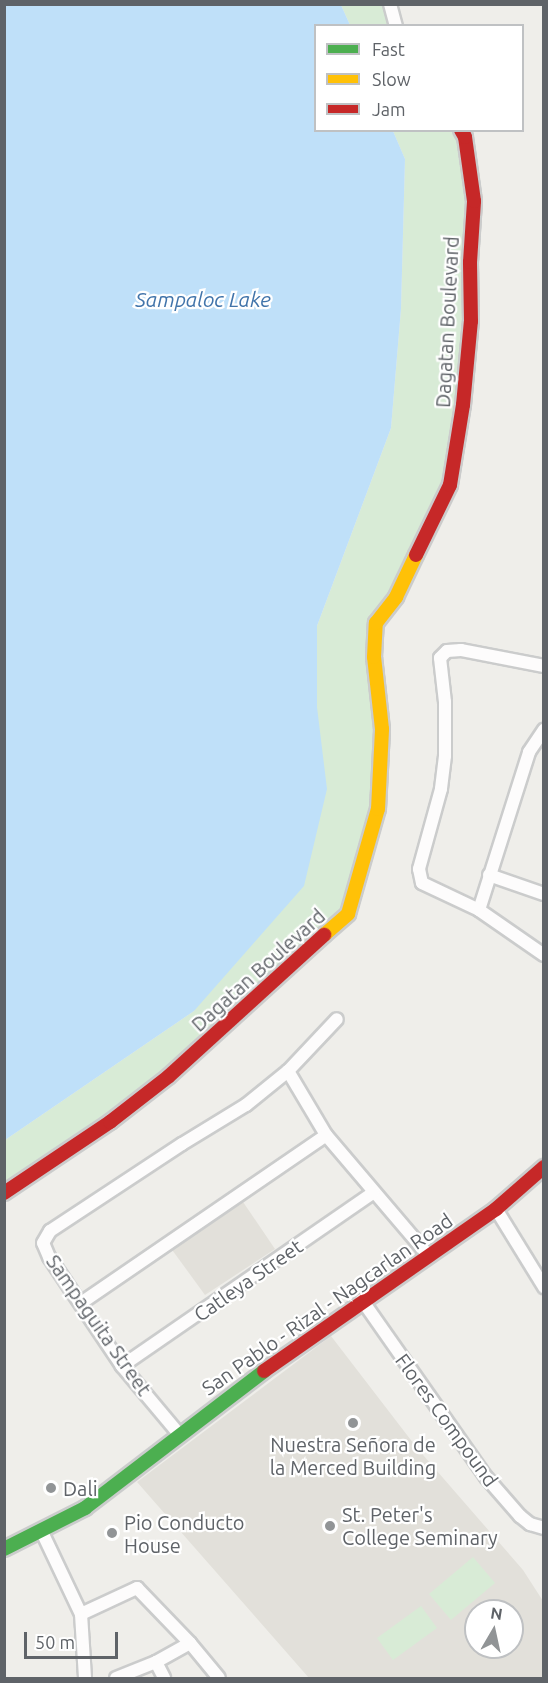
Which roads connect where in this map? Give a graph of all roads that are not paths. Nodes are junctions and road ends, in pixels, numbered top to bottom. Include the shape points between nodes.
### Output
1 (390, 4) edge
2 (395, 24) edge
3 (462, 132) edge
4 (543, 666) edge
5 (543, 730) edge
6 (489, 875) junction
7 (543, 894) edge
8 (479, 910) junction
9 (543, 955) edge
10 (337, 1019) dead end
11 (288, 1071) junction
12 (326, 1135) junction
13 (543, 1167) edge
14 (4, 1193) edge
15 (373, 1193) junction
16 (496, 1209) junction
17 (428, 1255) junction
18 (543, 1287) edge
19 (362, 1300) junction
20 (81, 1303) junction
21 (122, 1366) junction
22 (179, 1434) junction
23 (543, 1528) edge
24 (42, 1532) junction
25 (4, 1549) edge
26 (81, 1614) junction
27 (190, 1643) junction
28 (156, 1662) junction
29 (85, 1678) edge
30 (116, 1678) edge
31 (164, 1678) edge
32 (219, 1678) edge

1 - 2 street
3 - 14 street, Dagatan Boulevard via 474,201 471,321 463,405 450,485 396,597 376,623 374,657 382,729 378,809 348,914 169,1076 110,1122
4 - 8 street via 461,650 447,651 440,658 445,756 441,789 420,869 422,883
5 - 6 street via 529,752
6 - 7 street
6 - 8 street
8 - 9 street
10 - 11 street
11 - 12 street
11 - 20 street, Sampaguita Street via 246,1105 50,1232 43,1243 49,1257
12 - 15 street
12 - 20 street
13 - 16 street, San Pablo - Rizal - Nagcarlan Road
15 - 17 street
15 - 21 street, Catleya Street
16 - 17 street, San Pablo - Rizal - Nagcarlan Road
16 - 18 street
17 - 19 street, San Pablo - Rizal - Nagcarlan Road
19 - 22 street, San Pablo - Rizal - Nagcarlan Road
19 - 23 street, Flores Compound via 486,1477 520,1516
20 - 21 street, Sampaguita Street
21 - 22 street, Sampaguita Street
22 - 24 street, San Pablo - Rizal - Nagcarlan Road via 85,1508
24 - 25 street, San Pablo - Rizal - Nagcarlan Road
24 - 26 street
26 - 27 street via 137,1588
26 - 29 street
27 - 28 street
27 - 32 street
28 - 30 street
28 - 31 street

